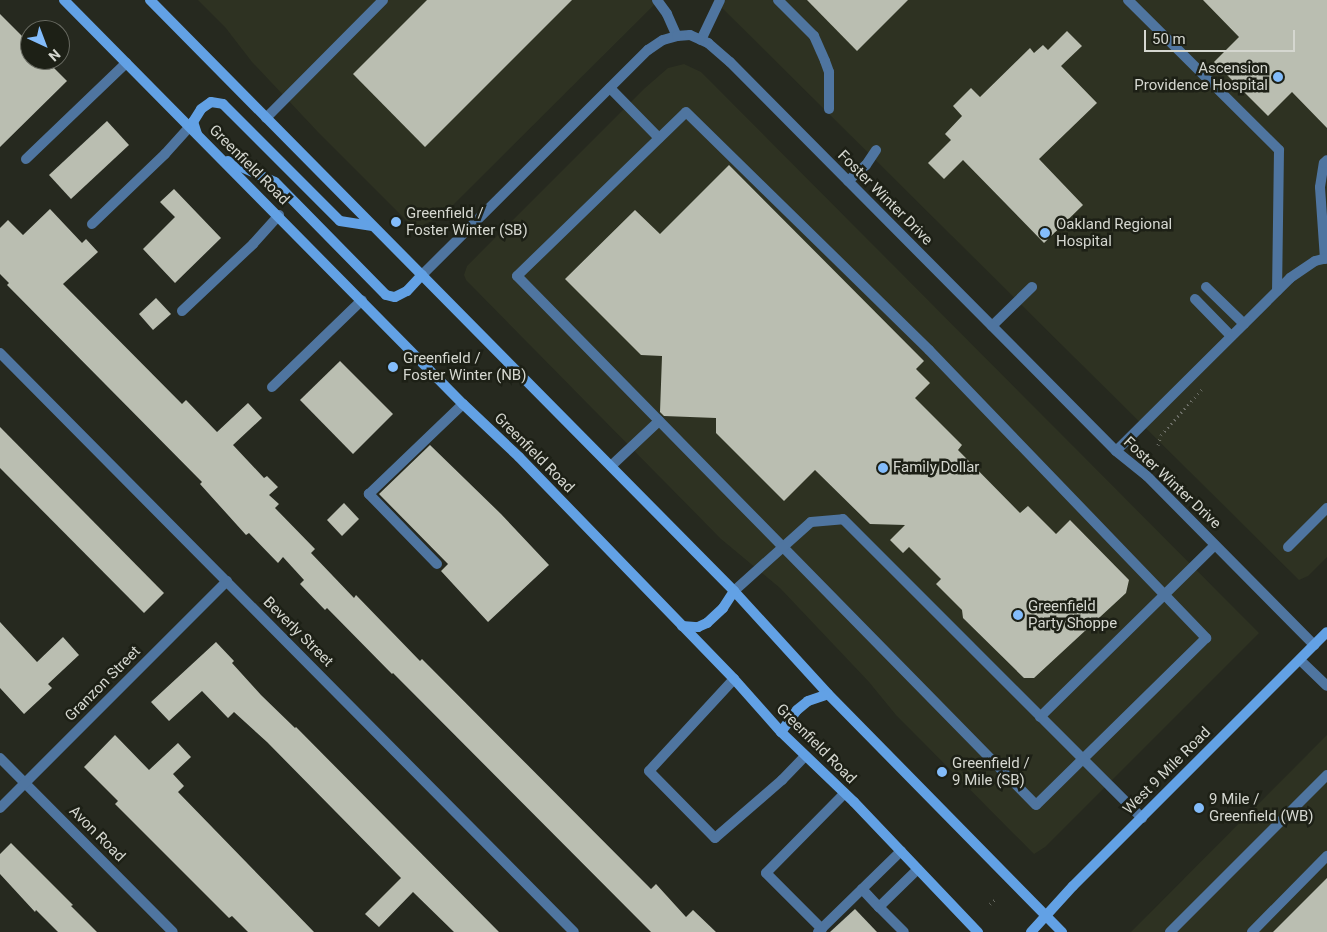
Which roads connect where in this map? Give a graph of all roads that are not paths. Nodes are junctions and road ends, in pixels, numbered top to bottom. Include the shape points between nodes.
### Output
1 (64, 0) edge
2 (150, 0) edge
3 (383, 0) edge
4 (657, 0) edge
5 (720, 0) edge
6 (778, 0) edge
7 (1128, 0) edge
8 (677, 36) junction
9 (701, 40) junction
10 (126, 63) junction
11 (610, 88) junction
12 (829, 109) dead end
13 (266, 118) junction
14 (189, 128) junction
15 (197, 135) junction
16 (659, 138) junction
17 (876, 150) dead end
18 (220, 158) junction
19 (26, 159) dead end
20 (1327, 160) edge
21 (848, 181) junction
22 (279, 215) junction
23 (1325, 215) edge
24 (92, 224) dead end
25 (373, 226) junction
26 (1326, 258) edge
27 (422, 275) junction
28 (1032, 287) dead end
29 (1206, 287) dead end
30 (1277, 291) junction
31 (1195, 299) dead end
32 (362, 300) junction
33 (182, 311) dead end
34 (1244, 324) junction
35 (992, 326) junction
36 (1231, 336) junction
37 (0, 354) edge
38 (272, 387) dead end
39 (463, 404) junction
40 (659, 421) junction
41 (1116, 451) junction
42 (611, 466) junction
43 (1327, 508) edge
44 (1215, 545) junction
45 (783, 547) junction
46 (1288, 547) dead end
47 (437, 564) dead end
48 (227, 581) junction
49 (734, 591) junction
50 (1163, 594) junction
51 (682, 626) junction
52 (1327, 632) edge
53 (1314, 645) junction
54 (1300, 660) junction
55 (734, 679) junction
56 (1327, 686) edge
57 (828, 694) junction
58 (1040, 716) junction
59 (781, 732) junction
60 (805, 756) junction
61 (0, 758) edge
62 (1082, 759) junction
63 (1327, 775) edge
64 (25, 783) junction
65 (845, 793) junction
66 (0, 808) edge
67 (1142, 818) junction
68 (901, 851) junction
69 (1327, 856) edge
70 (918, 869) junction
71 (862, 890) junction
72 (879, 906) junction
73 (1046, 915) junction
74 (820, 930) edge
75 (173, 932) edge
76 (574, 932) edge
77 (904, 932) edge
78 (978, 932) edge
79 (1031, 932) edge
80 (1062, 932) edge
81 (1170, 932) edge
82 (1252, 932) edge

1 - 10 main road, Greenfield Road
2 - 13 main road
3 - 13 street
4 - 8 street
5 - 9 street
6 - 12 street via 814,36 829,72
7 - 30 street via 1279,150
8 - 9 street, Foster Winter Drive via 690,35
8 - 11 street via 648,50
9 - 21 street, Foster Winter Drive via 708,42 730,62
10 - 14 main road, Greenfield Road
10 - 19 street
11 - 16 street
11 - 27 street
13 - 25 main road
14 - 15 main road, Greenfield Road
14 - 24 street
15 - 18 main road, Greenfield Road
15 - 25 main road via 193,122 201,109 211,102 223,104 340,221
16 - 40 street via 517,276
16 - 50 street via 686,112 929,350
17 - 21 street via 866,165
18 - 22 main road, Greenfield Road
18 - 27 main road via 275,182 386,295 394,297 408,290
20 - 23 street via 1320,187
21 - 35 street, Foster Winter Drive
22 - 32 main road, Greenfield Road
22 - 33 street
23 - 26 street
25 - 27 main road
26 - 30 street via 1315,260
27 - 42 main road
28 - 35 street
29 - 34 street
30 - 34 street
31 - 36 street
32 - 38 street
32 - 39 main road, Greenfield Road
34 - 36 street
35 - 41 street, Foster Winter Drive
36 - 41 street
37 - 48 street, Beverly Street
39 - 47 street via 368,494
39 - 51 main road, Greenfield Road via 519,457
40 - 42 street
40 - 45 street
41 - 44 street, Foster Winter Drive via 1147,476
42 - 49 main road
43 - 46 street
44 - 50 street
44 - 53 street, Foster Winter Drive
45 - 49 street
45 - 58 street via 811,522 844,519
45 - 62 street via 1036,805
48 - 64 street, Granzon Street
48 - 76 street, Beverly Street
49 - 51 main road via 723,608 707,623 698,627
49 - 57 main road
50 - 58 street
50 - 62 street via 1206,638
51 - 55 main road, Greenfield Road
52 - 53 main road, West 9 Mile Road
53 - 54 main road, West 9 Mile Road
54 - 56 street
54 - 67 main road, West 9 Mile Road
55 - 59 main road, Greenfield Road
55 - 60 street via 649,772 716,838
57 - 59 main road via 808,701
57 - 73 main road
58 - 62 street
59 - 60 main road, Greenfield Road
60 - 65 main road, Greenfield Road
61 - 64 street, Avon Road
62 - 67 street
63 - 81 street
64 - 66 street, Granzon Street
64 - 75 street, Avon Road
65 - 68 main road, Greenfield Road
65 - 74 street via 766,873
67 - 73 main road, West 9 Mile Road
68 - 70 main road, Greenfield Road
68 - 71 street
69 - 82 street
70 - 72 street
70 - 78 main road, Greenfield Road
71 - 72 street
71 - 74 street
72 - 77 street
73 - 79 main road, West 9 Mile Road
73 - 80 main road

